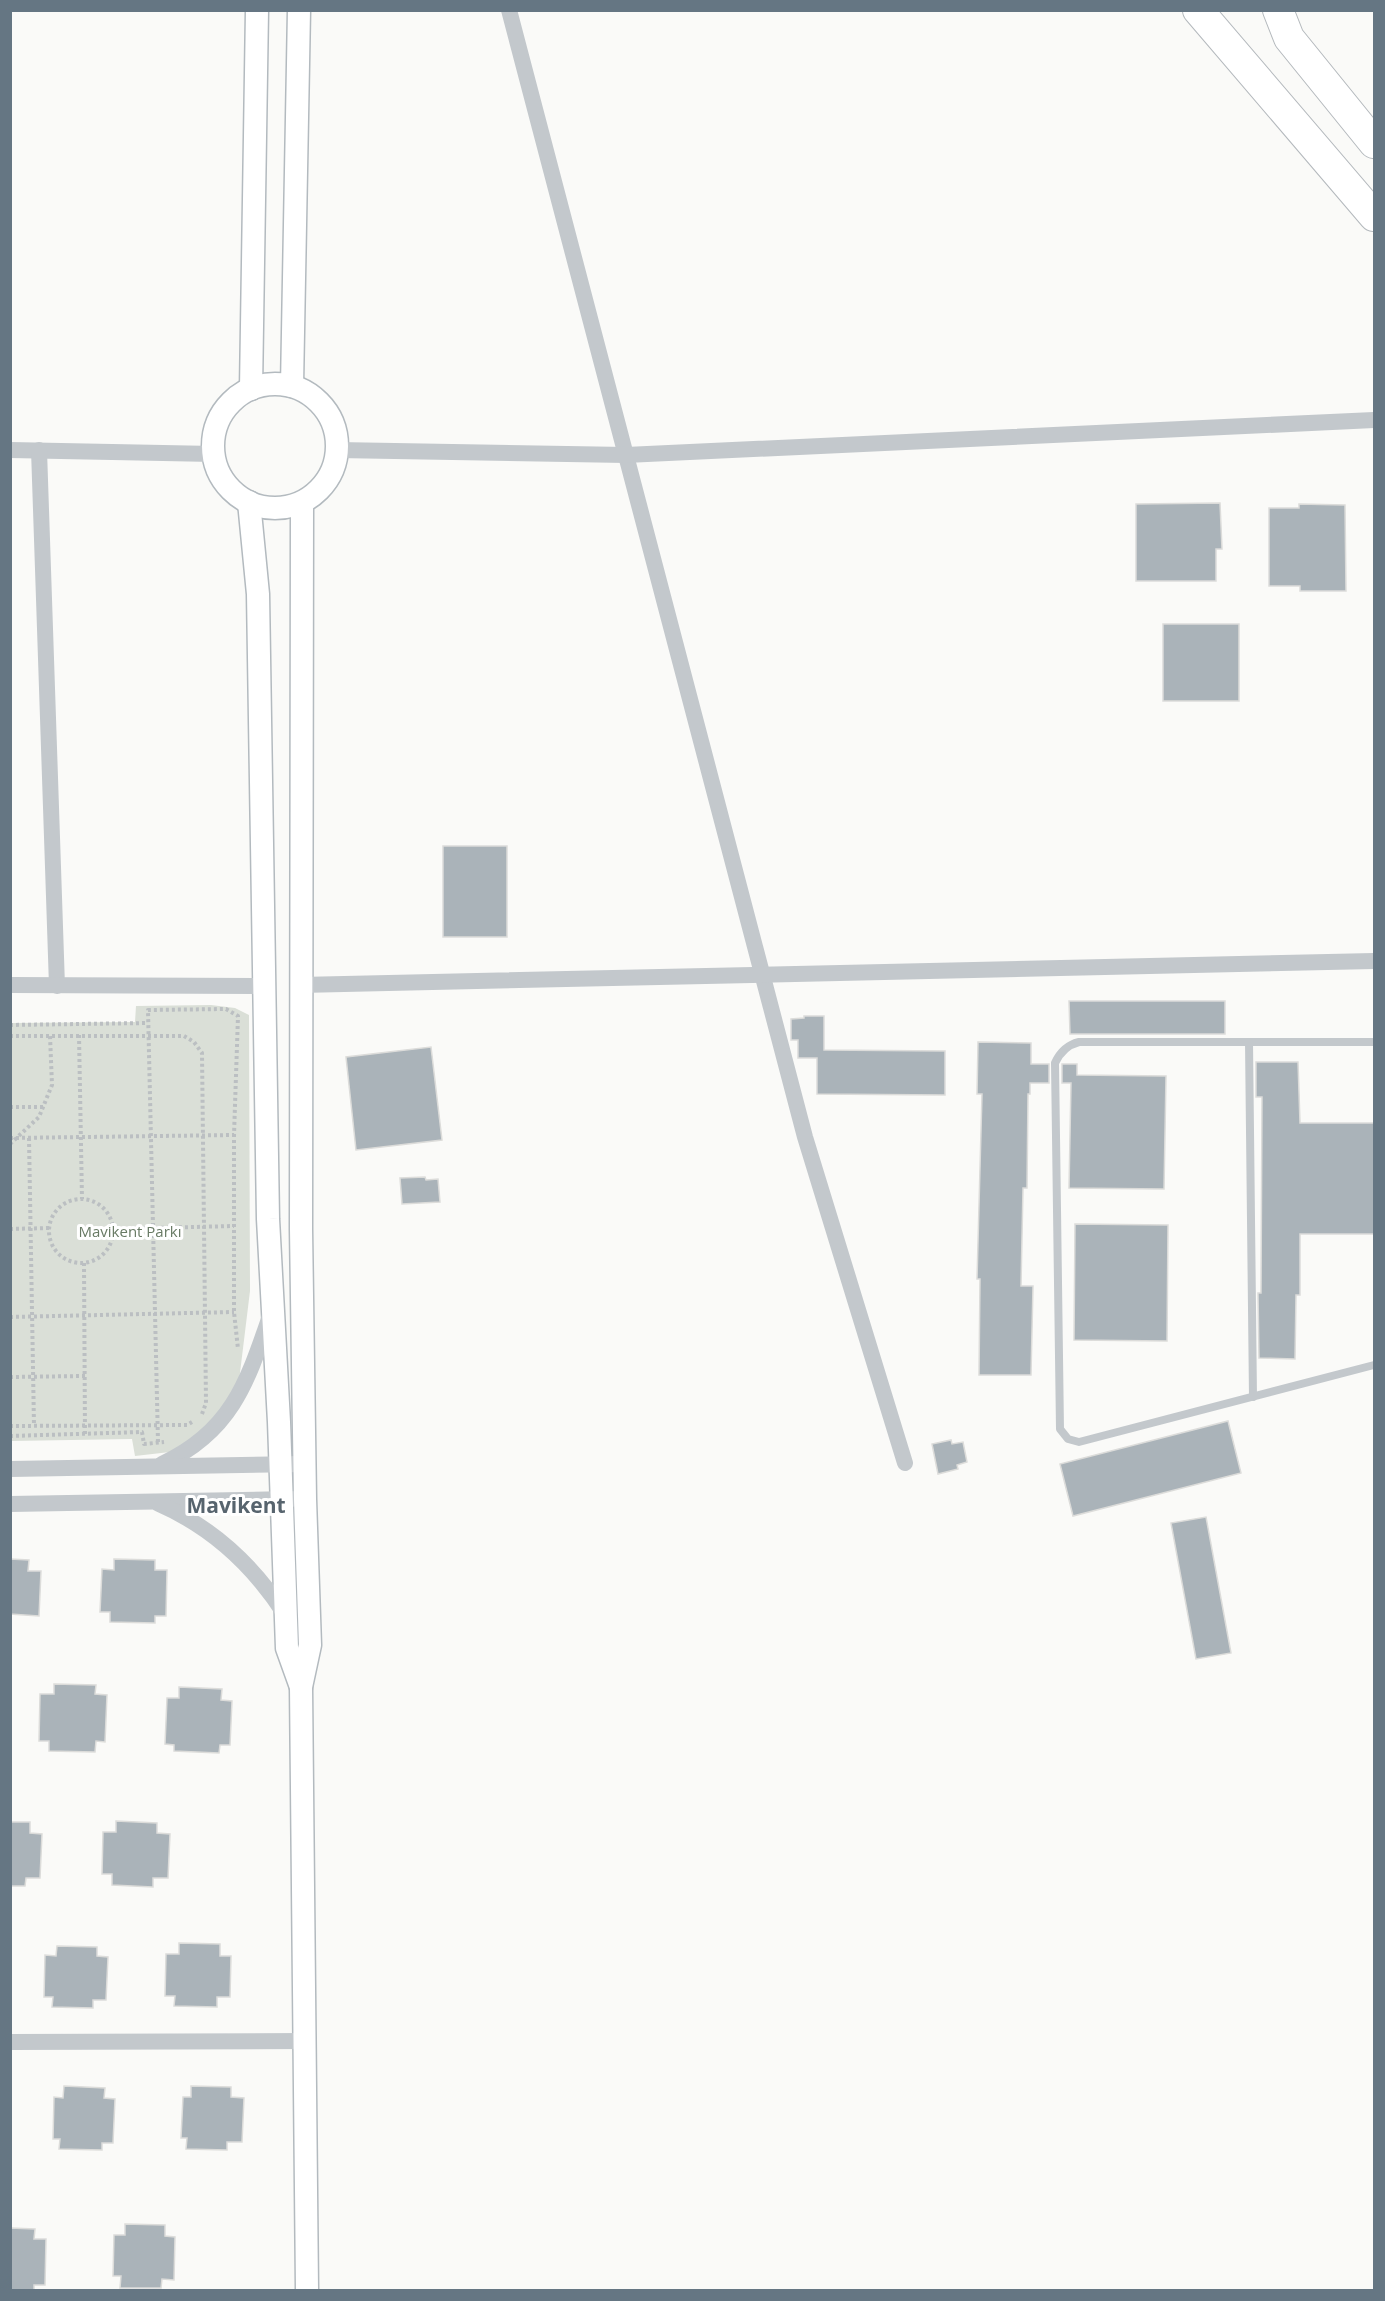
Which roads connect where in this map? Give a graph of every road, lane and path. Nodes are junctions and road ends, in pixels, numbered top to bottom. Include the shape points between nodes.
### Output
1 (257, 10) edge
2 (299, 10) edge
3 (509, 10) edge
4 (1198, 10) edge
5 (1278, 10) edge
6 (1374, 143) edge
7 (1374, 216) edge
8 (292, 386) junction
9 (250, 389) junction
10 (1374, 420) edge
11 (10, 450) edge
12 (39, 450) junction
13 (337, 450) junction
14 (214, 454) junction
15 (626, 455) junction
16 (249, 502) junction
17 (302, 503) junction
18 (1374, 961) edge
19 (763, 975) junction
20 (300, 985) junction
21 (10, 986) edge
22 (57, 986) junction
23 (264, 986) junction
24 (148, 1023) junction
25 (10, 1025) edge
26 (50, 1035) junction
27 (79, 1035) junction
28 (149, 1035) junction
29 (10, 1036) edge
30 (1249, 1042) junction
31 (1374, 1042) edge
32 (10, 1107) edge
33 (44, 1107) junction
34 (234, 1135) junction
35 (203, 1136) junction
36 (151, 1137) junction
37 (10, 1138) edge
38 (16, 1138) junction
39 (29, 1138) junction
40 (81, 1138) junction
41 (10, 1144) edge
42 (82, 1199) junction
43 (234, 1226) junction
44 (204, 1227) junction
45 (31, 1228) junction
46 (48, 1228) junction
47 (153, 1228) junction
48 (10, 1229) edge
49 (113, 1229) junction
50 (84, 1263) junction
51 (272, 1310) junction
52 (234, 1312) junction
53 (205, 1313) junction
54 (155, 1314) junction
55 (84, 1315) junction
56 (10, 1317) edge
57 (32, 1317) junction
58 (238, 1351) dead end
59 (1374, 1365) edge
60 (85, 1376) junction
61 (10, 1377) edge
62 (33, 1377) junction
63 (1252, 1397) junction
64 (158, 1425) junction
65 (10, 1426) edge
66 (34, 1426) junction
67 (85, 1426) junction
68 (85, 1434) junction
69 (10, 1436) edge
70 (170, 1441) dead end
71 (158, 1442) junction
72 (904, 1463) dead end
73 (304, 1464) junction
74 (280, 1465) junction
75 (158, 1466) junction
76 (10, 1469) edge
77 (304, 1499) junction
78 (282, 1500) junction
79 (153, 1502) junction
80 (10, 1504) edge
81 (286, 1616) junction
82 (301, 1687) junction
83 (304, 2041) junction
84 (10, 2042) edge
85 (307, 2290) edge

1 - 9 main road
2 - 8 main road
3 - 15 street
4 - 7 highway
5 - 6 highway via 1289,38
8 - 9 main road via 279,383
8 - 13 main road via 316,398 329,414
9 - 14 main road via 226,407 216,424
10 - 15 street
11 - 12 street
12 - 14 street
12 - 22 street
13 - 15 street
13 - 17 main road via 331,474 319,491
14 - 16 main road via 226,484
15 - 19 street
16 - 17 main road via 281,508
16 - 23 main road via 258,594
17 - 20 main road
18 - 19 street
19 - 20 street
19 - 72 street via 805,1137
20 - 73 main road
21 - 22 street
22 - 23 street
23 - 51 main road
24 - 25 path
24 - 28 path
24 - 34 path via 148,1010 226,1009 238,1017
26 - 27 path
26 - 29 path
26 - 33 path via 52,1085
27 - 28 path
27 - 40 path
28 - 35 path via 184,1036 202,1053
28 - 36 path
30 - 31 lane
30 - 63 lane
30 - 63 lane via 1079,1042 1058,1056 1055,1063 1059,1421 1064,1435 1079,1442
32 - 33 path
33 - 38 path
34 - 35 path
34 - 43 path
35 - 36 path
35 - 44 path
36 - 40 path
36 - 47 path
37 - 38 path
38 - 39 path
38 - 41 path
39 - 40 path
39 - 45 path
40 - 42 path
42 - 46 path via 57,1209
42 - 49 path via 105,1208
43 - 44 path
43 - 52 path
44 - 47 path
44 - 53 path
45 - 46 path
45 - 48 path
45 - 57 path
46 - 50 path via 49,1238 60,1256
47 - 49 path
47 - 54 path
49 - 50 path via 107,1250 99,1258
50 - 55 path
51 - 74 main road
51 - 75 street via 251,1372 230,1411 196,1445
52 - 53 path
52 - 58 path
53 - 54 path
53 - 64 path via 206,1403 201,1417 187,1425
54 - 55 path
54 - 64 path
55 - 57 path
55 - 60 path
56 - 57 path
57 - 62 path
59 - 63 lane
60 - 62 path
60 - 67 path
61 - 62 path
62 - 66 path
64 - 67 path
64 - 71 path
65 - 66 path
66 - 67 path
67 - 68 path
68 - 69 path
68 - 71 path via 142,1432 144,1444
70 - 71 path
73 - 74 street
73 - 77 main road
74 - 75 street
74 - 78 main road
75 - 76 street
77 - 78 street
77 - 82 main road via 310,1645
78 - 79 street
78 - 81 main road
79 - 80 street
79 - 81 street via 199,1525 240,1557
81 - 82 main road via 287,1648
82 - 83 main road
83 - 84 street
83 - 85 main road

